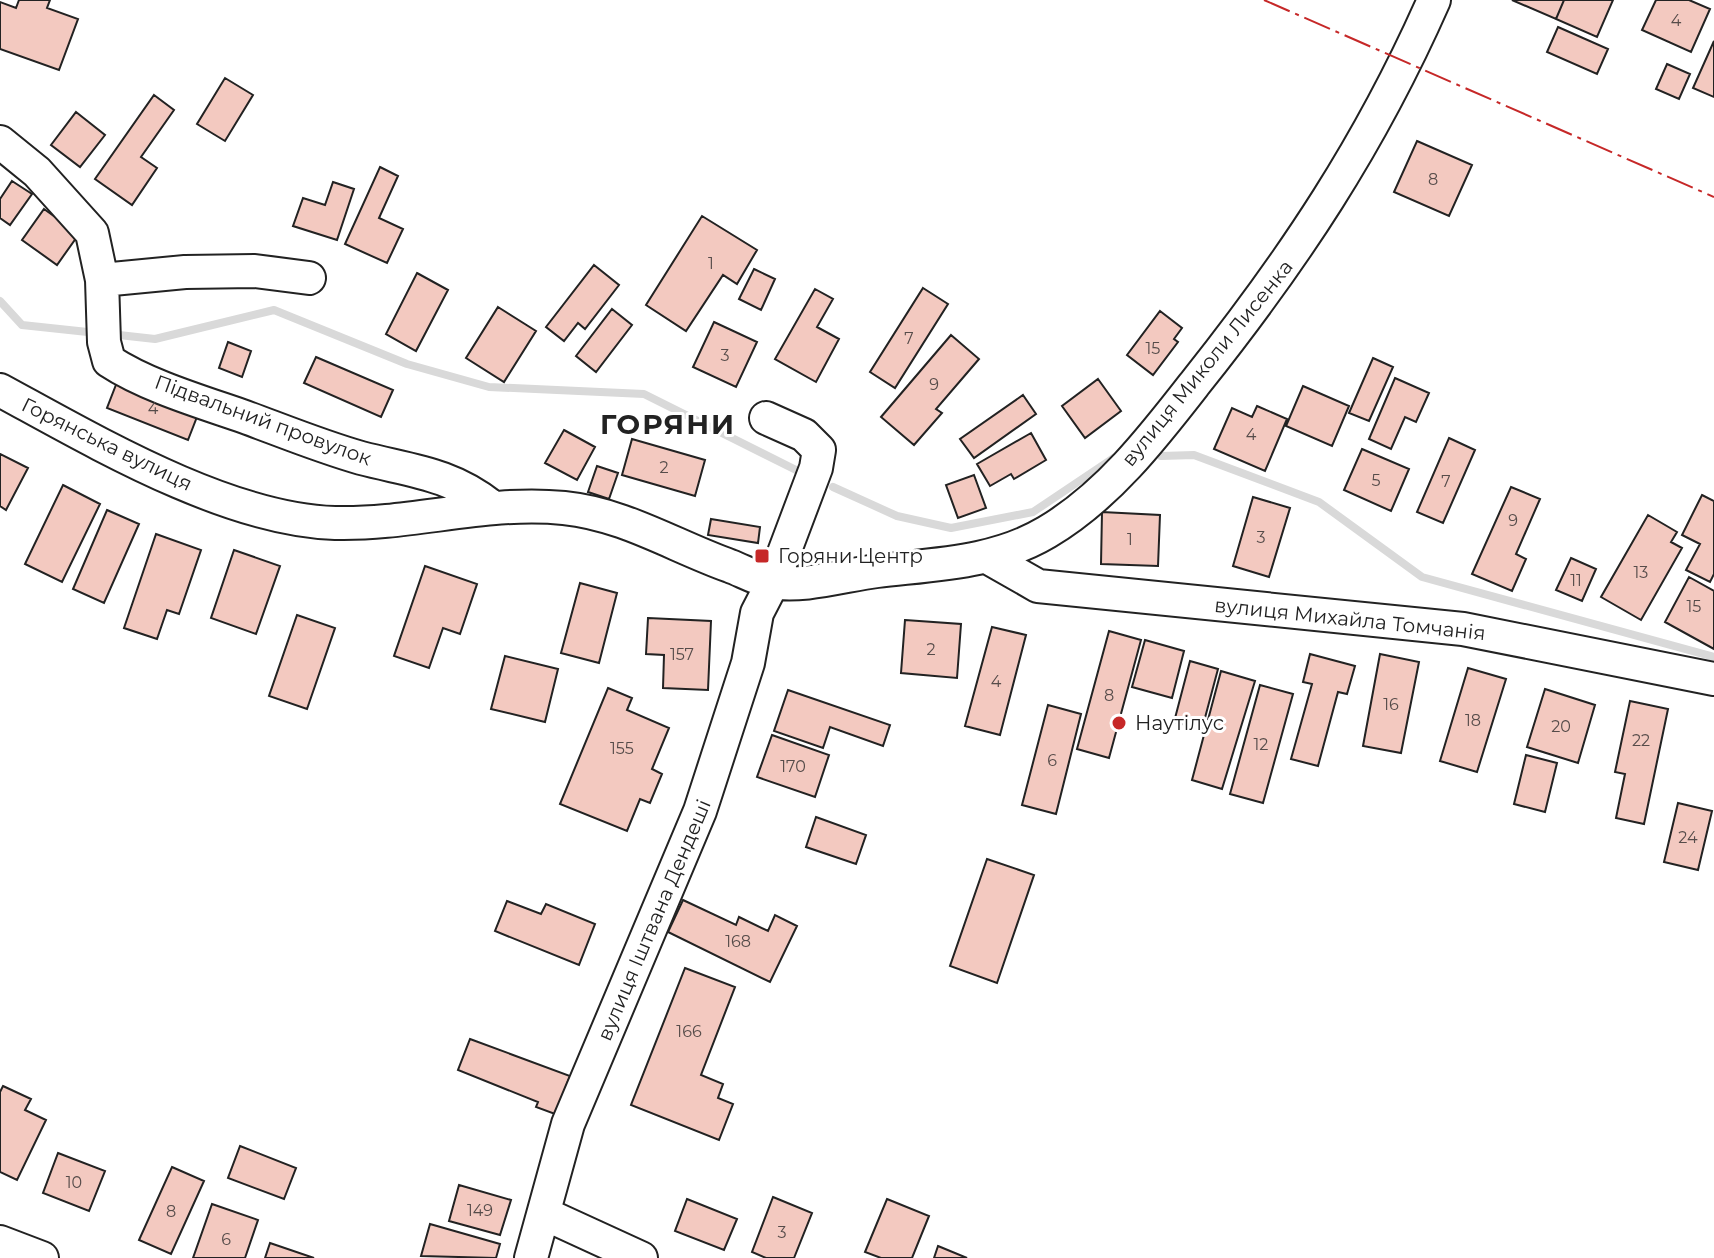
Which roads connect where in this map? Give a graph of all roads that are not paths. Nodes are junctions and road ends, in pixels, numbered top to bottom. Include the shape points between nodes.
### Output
1 (1434, 0) edge
2 (0, 142) edge
3 (309, 278) dead end
4 (102, 280) junction
5 (0, 390) edge
6 (766, 418) dead end
7 (491, 506) junction
8 (989, 558) junction
9 (773, 582) junction
10 (1714, 679) edge
11 (545, 1214) junction
12 (0, 1242) edge
13 (42, 1258) edge
14 (531, 1258) edge
15 (641, 1258) edge

1 - 8 street, вулиця Миколи Лисенка via 1402,73 1336,191 1300,247 1162,425 1082,507 1047,532
2 - 4 street, Підвальний провулок via 37,172 92,233
3 - 4 street via 255,271
4 - 7 street, Підвальний провулок via 109,361 123,370 359,457 445,477
5 - 7 street, Горянська вулиця via 157,471 207,493 281,514 328,523 371,523
6 - 9 street via 804,435 819,450
7 - 9 street, Горянська вулиця via 572,509 625,520
8 - 9 street, вулиця Миколи Лисенка
8 - 10 street, вулиця Михайла Томчанія via 1038,586 1463,629
9 - 11 street, вулиця Іштвана Дендеші via 757,613 724,746 568,1124
11 - 14 street, вулиця Іштвана Дендеші
11 - 15 street
12 - 13 street

